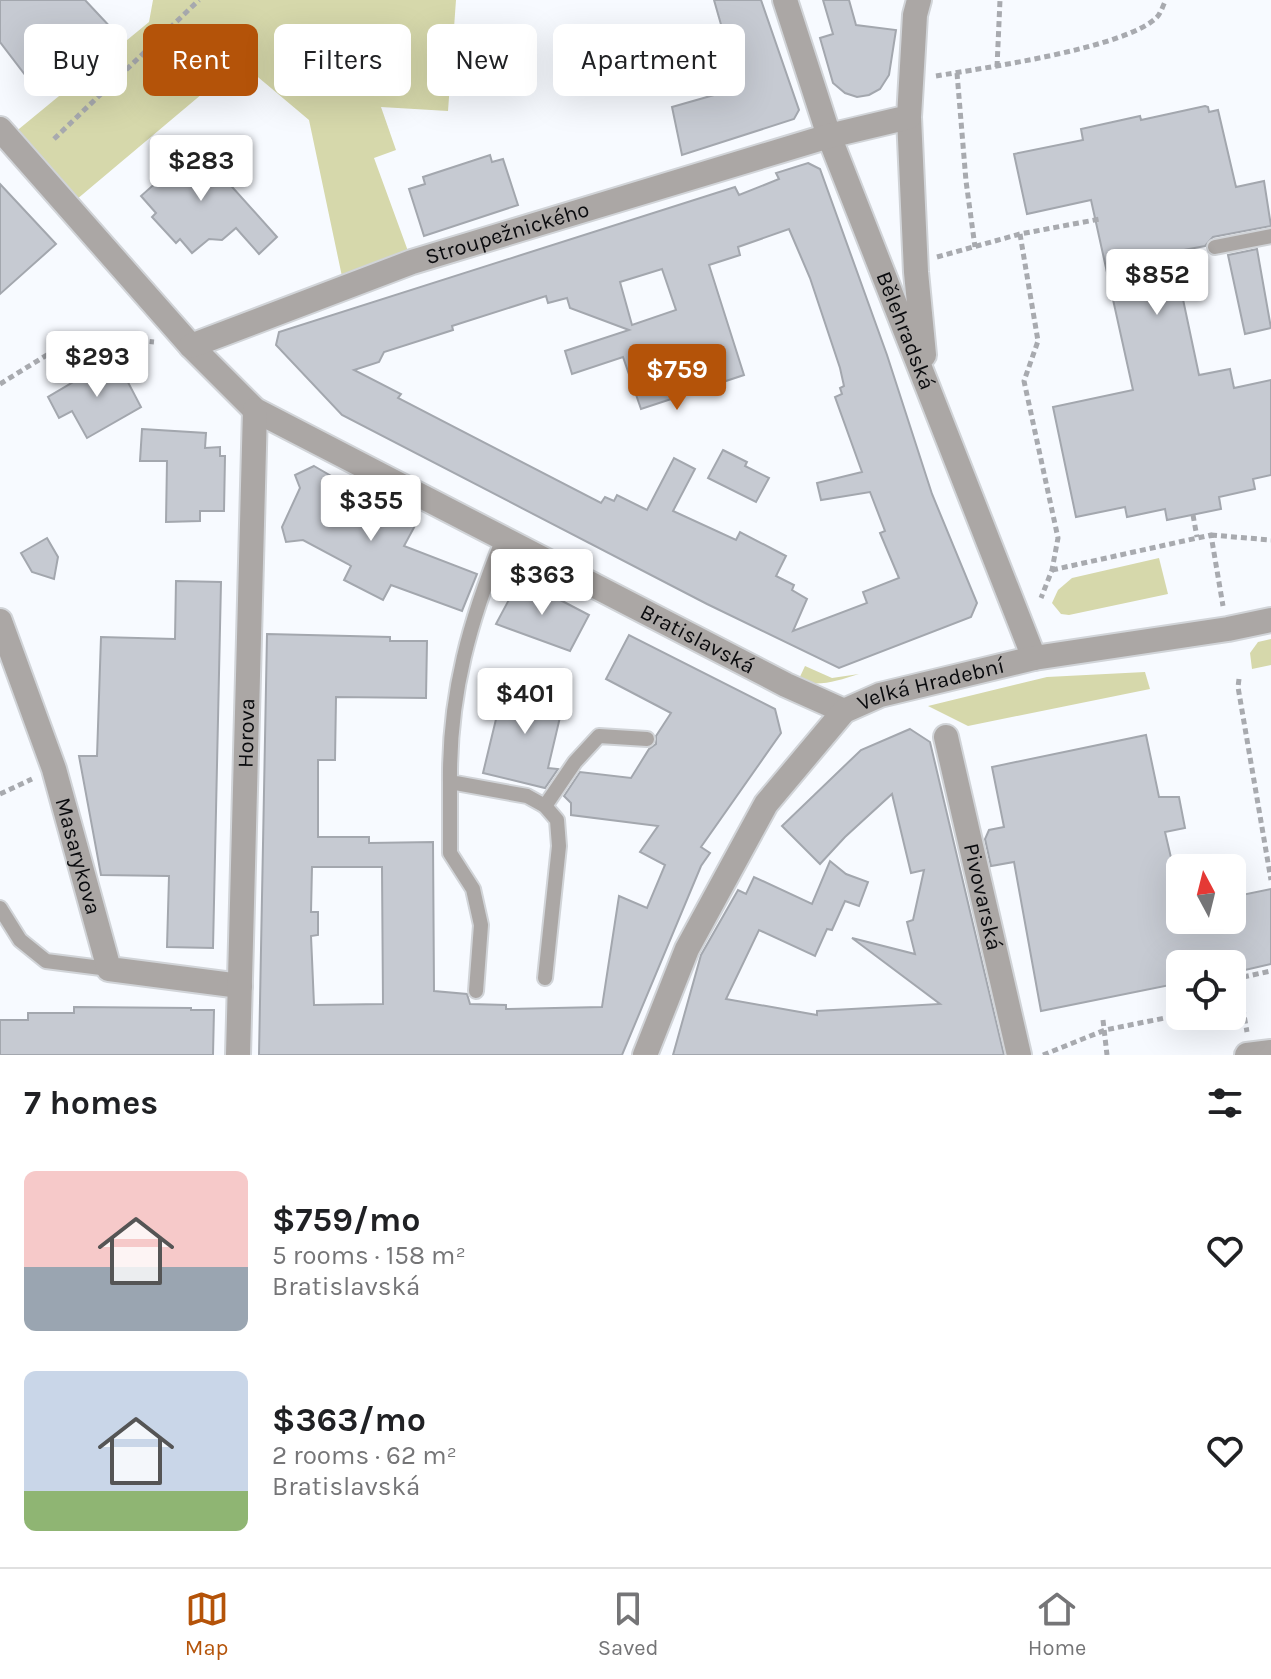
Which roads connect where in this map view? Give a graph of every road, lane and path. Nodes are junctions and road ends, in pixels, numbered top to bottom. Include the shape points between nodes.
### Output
1 (199, 0) edge
2 (785, 0) edge
3 (919, 0) edge
4 (1000, 0) edge
5 (1166, 0) edge
6 (997, 67) junction
7 (957, 72) junction
8 (912, 80) junction
9 (909, 117) junction
10 (0, 129) edge
11 (829, 136) junction
12 (54, 139) dead end
13 (1100, 219) dead end
14 (1020, 234) junction
15 (1271, 236) edge
16 (975, 247) junction
17 (1215, 247) dead end
18 (916, 264) junction
19 (191, 346) junction
20 (0, 384) edge
21 (927, 386) junction
22 (255, 410) junction
23 (1193, 515) dead end
24 (1211, 535) junction
25 (1197, 538) junction
26 (503, 539) junction
27 (1271, 540) edge
28 (1052, 570) junction
29 (1041, 598) dead end
30 (1224, 611) dead end
31 (1271, 620) edge
32 (0, 621) edge
33 (1034, 658) junction
34 (1239, 679) dead end
35 (844, 711) junction
36 (946, 737) dead end
37 (647, 739) dead end
38 (54, 769) junction
39 (450, 782) junction
40 (0, 794) edge
41 (545, 806) junction
42 (1271, 880) edge
43 (0, 908) edge
44 (109, 969) junction
45 (1271, 971) edge
46 (1246, 976) edge
47 (545, 978) dead end
48 (240, 986) junction
49 (476, 991) dead end
50 (1166, 1018) edge
51 (1103, 1020) dead end
52 (1105, 1030) junction
53 (1247, 1043) edge
54 (1271, 1052) edge
55 (238, 1055) edge
56 (645, 1055) edge
57 (1019, 1055) edge
58 (1044, 1055) edge
59 (1107, 1055) edge

1 - 12 path
2 - 11 street, Bělehradská
3 - 8 street
4 - 6 path
5 - 6 path via 1158,17 1120,38
6 - 7 path
7 - 8 path
7 - 16 path
8 - 9 street
9 - 11 street, Stroupežnického
9 - 18 street
10 - 19 street, Bratislavská
11 - 19 street, Stroupežnického via 412,262
11 - 21 street, Bělehradská
13 - 14 path
14 - 16 path
14 - 28 path via 1038,341 1024,381 1058,538
15 - 17 lane
16 - 18 path
18 - 21 street
19 - 20 path via 132,340 55,350
19 - 22 street, Bratislavská
21 - 33 street, Bělehradská
22 - 26 street, Bratislavská
22 - 48 street, Horova
23 - 25 path
24 - 25 path
24 - 27 path
24 - 30 path
25 - 28 path
26 - 35 street, Bratislavská
26 - 39 lane via 464,653
28 - 29 path
31 - 33 street, Velká Hradební
32 - 38 street, Masarykova
33 - 35 street, Velká Hradební via 880,695
34 - 42 path
35 - 56 street, Velká Hradební via 766,804 687,949
36 - 57 street, Pivovarská
37 - 41 lane via 599,736
38 - 40 path
38 - 44 street, Masarykova
39 - 41 lane via 527,796
39 - 49 lane via 450,853 473,889 481,925
41 - 47 lane via 557,820 559,846
43 - 44 lane via 20,940 46,961
44 - 48 street
45 - 46 path
48 - 55 street, Horova
50 - 52 path
51 - 52 path
52 - 58 path
52 - 59 path
53 - 54 street

